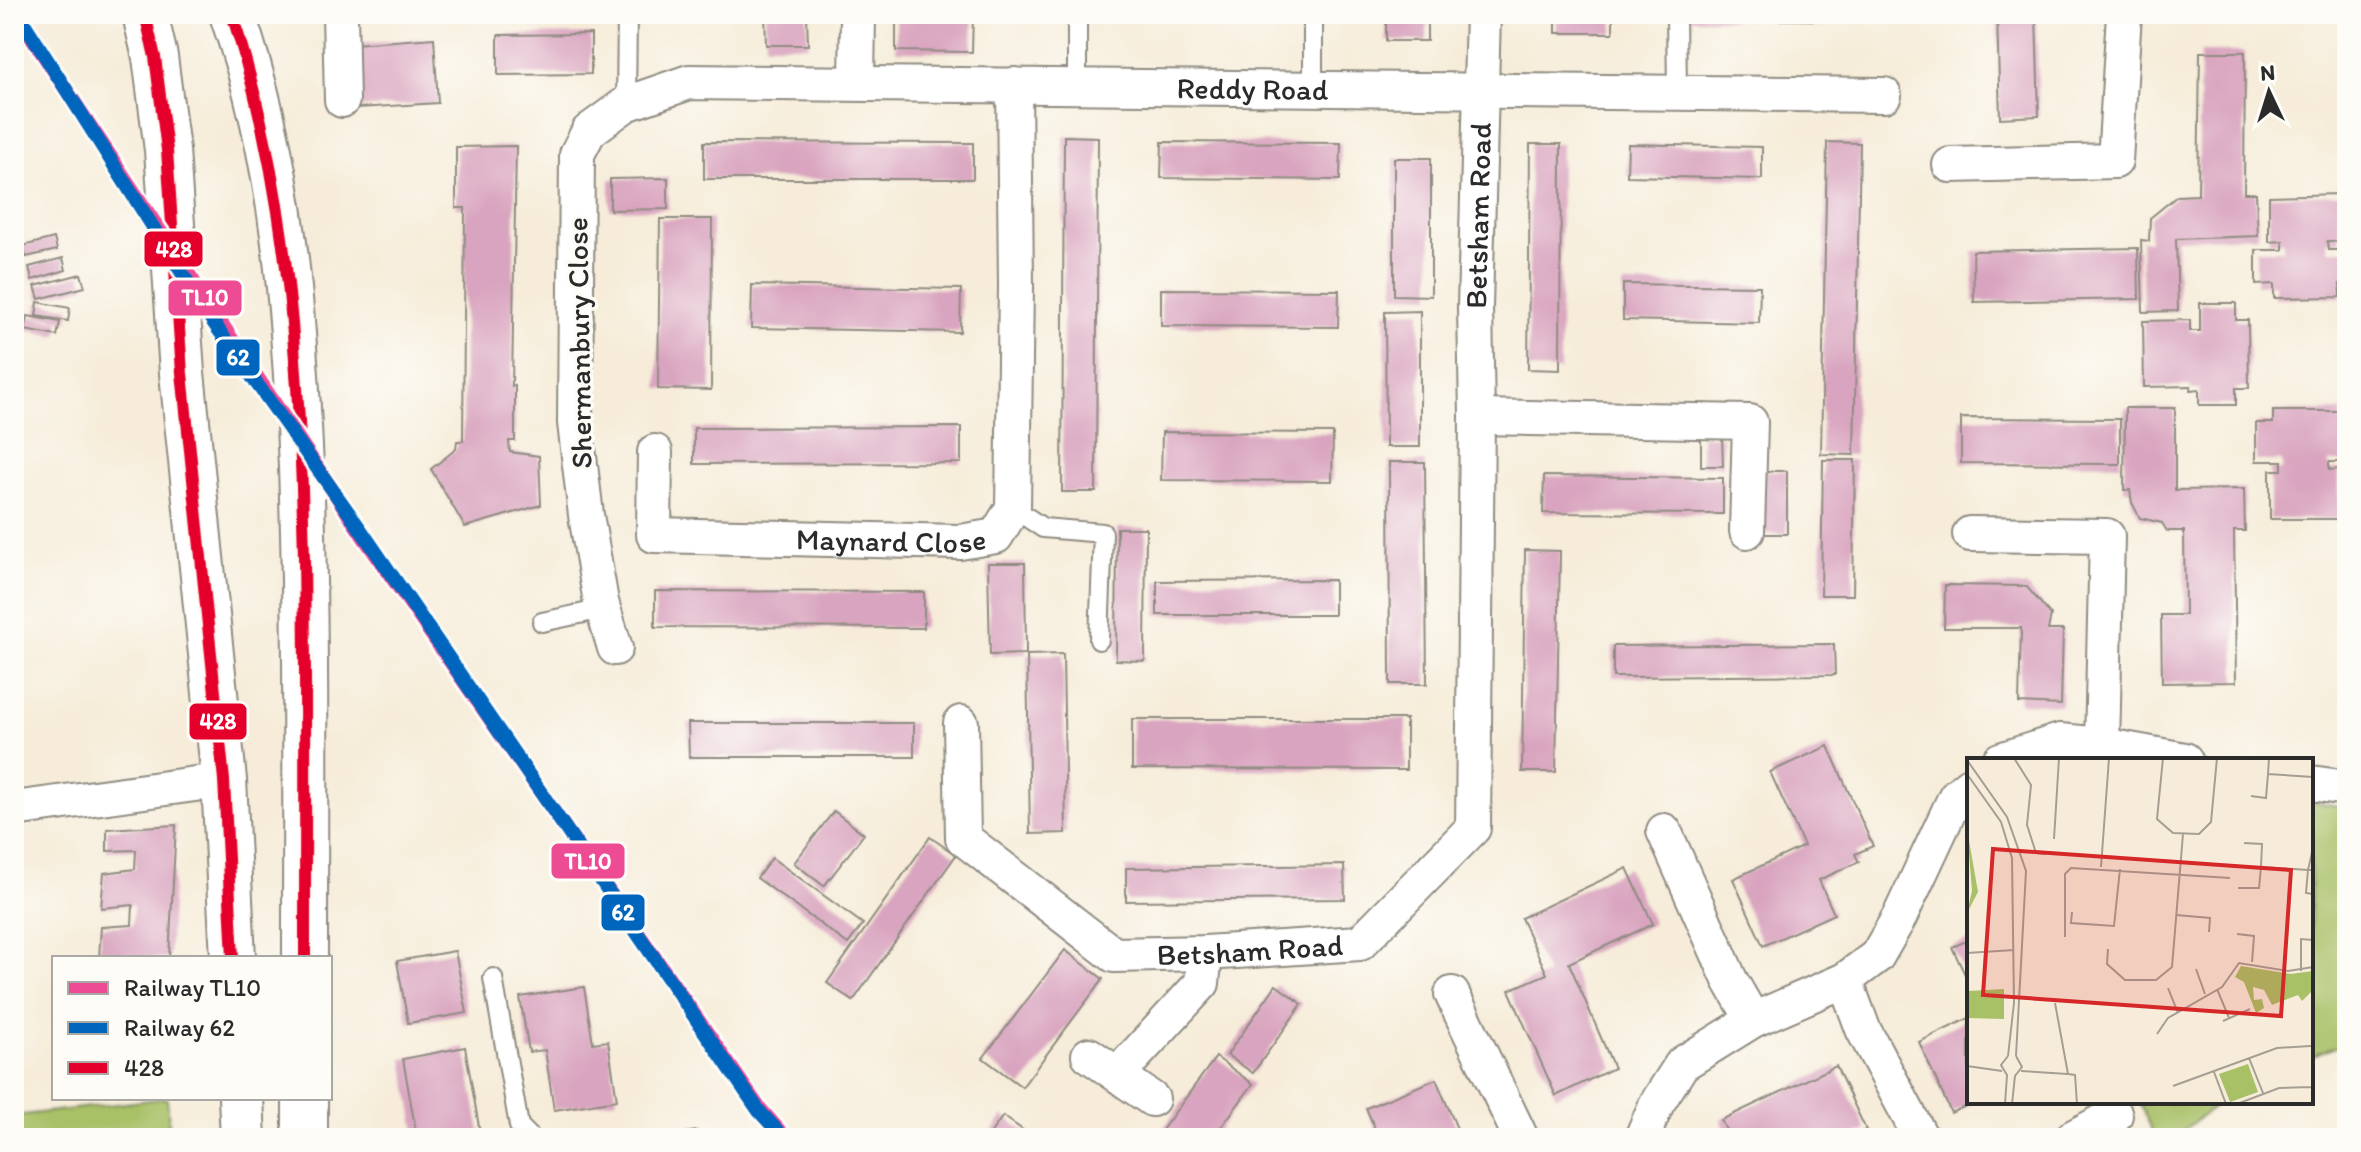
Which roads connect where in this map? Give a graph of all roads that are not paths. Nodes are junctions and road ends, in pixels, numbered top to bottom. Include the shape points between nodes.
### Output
1 (145, 14) edge
2 (232, 14) edge
3 (340, 14) edge
4 (627, 14) edge
5 (858, 14) edge
6 (1077, 14) edge
7 (1313, 14) edge
8 (1483, 14) edge
9 (1676, 14) edge
10 (2124, 14) edge
11 (857, 83) junction
12 (1014, 85) junction
13 (1077, 86) junction
14 (1313, 87) junction
15 (1481, 89) junction
16 (1677, 92) junction
17 (1884, 95) dead end
18 (342, 100) dead end
19 (626, 104) junction
20 (1950, 165) dead end
21 (1477, 417) junction
22 (655, 452) dead end
23 (1013, 508) junction
24 (1747, 531) dead end
25 (1970, 534) dead end
26 (603, 609) junction
27 (542, 622) dead end
28 (1099, 640) dead end
29 (615, 648) dead end
30 (961, 723) dead end
31 (2102, 745) junction
32 (2006, 758) edge
33 (2174, 758) edge
34 (224, 780) junction
35 (2313, 783) edge
36 (1967, 787) edge
37 (2347, 788) edge
38 (14, 809) edge
39 (1664, 831) dead end
40 (1205, 953) junction
41 (233, 956) edge
42 (305, 956) edge
43 (493, 978) dead end
44 (1845, 980) junction
45 (1452, 994) dead end
46 (1753, 1020) junction
47 (1089, 1055) dead end
48 (1118, 1074) junction
49 (1152, 1099) dead end
50 (241, 1100) edge
51 (305, 1100) edge
52 (2115, 1115) dead end
53 (243, 1138) edge
54 (305, 1138) edge
55 (531, 1138) edge
56 (1521, 1138) edge
57 (1642, 1138) edge
58 (1921, 1138) edge
59 (2072, 1138) edge

1 - 34 main road via 167,150 182,373
2 - 42 main road via 271,151 295,334 306,638
3 - 18 street
4 - 19 lane
5 - 11 street
6 - 13 lane
7 - 14 lane
8 - 15 street, Betsham Road
9 - 16 lane
10 - 20 street via 2115,161
11 - 12 street, Reddy Road
11 - 19 street, Reddy Road via 689,82
12 - 13 street, Reddy Road
12 - 23 street, Maynard Close
13 - 14 street, Reddy Road
14 - 15 street, Reddy Road
15 - 16 street, Reddy Road
15 - 21 street, Betsham Road
16 - 17 street, Reddy Road
19 - 26 street, Shermanbury Close via 589,131 577,154 575,423
21 - 24 street via 1750,422
21 - 40 street, Betsham Road via 1473,828 1360,943
22 - 23 street, Maynard Close via 654,535 960,542 996,536
23 - 28 lane via 1043,528 1103,533
25 - 31 street via 2107,536
26 - 27 lane
26 - 29 street, Shermanbury Close
30 - 40 street, Betsham Road via 963,838 1114,955
31 - 32 street via 2060,741
31 - 33 street
34 - 38 street
34 - 41 main road
35 - 37 street
36 - 44 street via 1956,796 1877,956
39 - 46 street
40 - 48 street via 1202,983
43 - 55 lane via 519,1126
44 - 46 street
44 - 58 street via 1863,1029
45 - 56 street
46 - 57 street via 1682,1064
47 - 48 street
48 - 49 street
50 - 53 main road
51 - 54 main road
52 - 59 street

